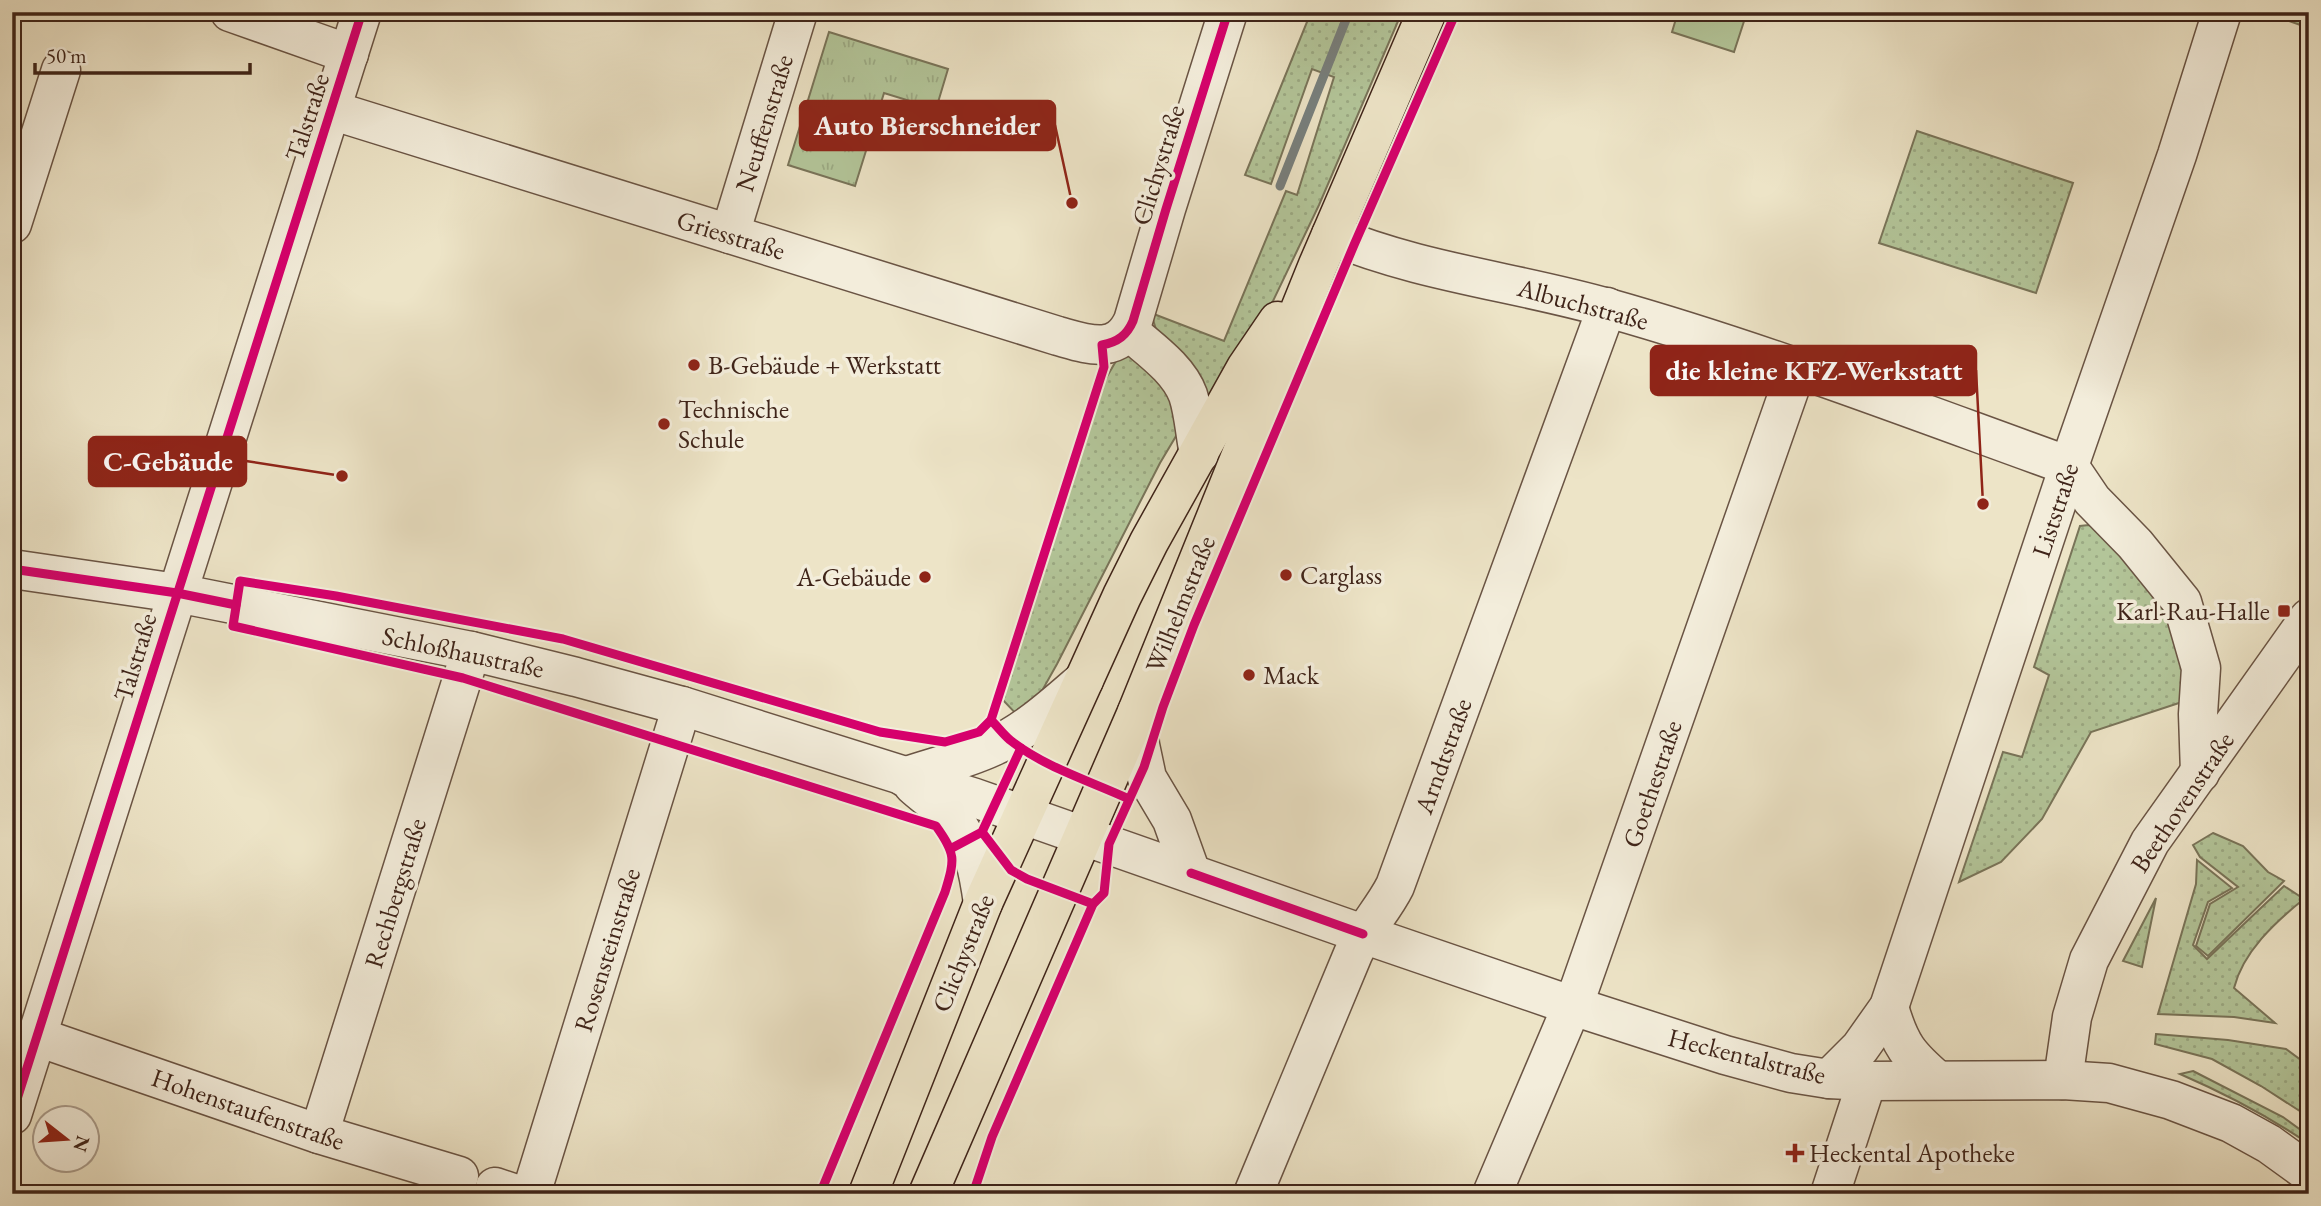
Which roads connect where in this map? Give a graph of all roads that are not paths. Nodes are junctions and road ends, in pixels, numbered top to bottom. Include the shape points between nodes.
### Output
1 (230, 12) edge
2 (362, 12) edge
3 (798, 12) edge
4 (1228, 12) edge
5 (1427, 12) edge
6 (2222, 12) edge
7 (349, 54) junction
8 (61, 70) dead end
9 (331, 110) junction
10 (12, 224) edge
11 (730, 234) junction
12 (1325, 250) junction
13 (1607, 307) junction
14 (1129, 331) junction
15 (1797, 368) junction
16 (1199, 454) junction
17 (2069, 466) junction
18 (12, 569) edge
19 (177, 593) junction
20 (2309, 618) edge
21 (471, 652) junction
22 (1084, 680) junction
23 (682, 706) junction
24 (1137, 712) junction
25 (2200, 773) junction
26 (904, 777) junction
27 (1022, 814) junction
28 (1083, 835) junction
29 (1191, 873) junction
30 (983, 903) junction
31 (1363, 934) junction
32 (1573, 1006) junction
33 (1889, 1007) junction
34 (38, 1037) junction
35 (1829, 1079) junction
36 (1937, 1080) junction
37 (2063, 1080) junction
38 (1867, 1081) junction
39 (12, 1115) edge
40 (319, 1134) junction
41 (2309, 1173) edge
42 (500, 1188) edge
43 (868, 1194) edge
44 (928, 1194) edge
45 (1254, 1194) edge
46 (1492, 1194) edge
47 (1830, 1194) edge

1 - 7 street, Talstraße
2 - 7 street, Talstraße
3 - 11 street, Neuffenstraße
4 - 14 street, Clichystraße
5 - 12 main road, Wilhelmstraße
6 - 17 street, Liststraße via 2178,155
7 - 9 street, Talstraße
8 - 10 street
9 - 11 street, Griesstraße
9 - 19 street, Talstraße
11 - 14 street, Griesstraße via 1092,346 1112,343
12 - 13 street, Albuchstraße via 1382,254
12 - 16 main road, Clichystraße via 1246,369
12 - 24 main road, Wilhelmstraße
13 - 15 street, Albuchstraße
13 - 31 street, Arndtstraße via 1409,850 1389,898
14 - 16 street via 1182,383
15 - 17 street, Albuchstraße
15 - 32 street, Goethestraße
16 - 22 main road, Clichystraße via 1144,552
17 - 25 street via 2092,500 2182,602 2201,668
17 - 33 street, Liststraße
18 - 19 street, Schloßhaustraße
19 - 21 street, Schloßhaustraße
19 - 34 street, Talstraße
20 - 25 street, Beethovenstraße
21 - 23 street, Schloßhaustraße
21 - 40 street, Rechbergstraße
22 - 26 street via 1009,739
22 - 27 main road, Clichystraße
23 - 26 street, Schloßhaustraße
23 - 42 street, Rosensteinstraße
24 - 28 main road, Wilhelmstraße
24 - 29 street via 1147,778 1172,820
25 - 37 street, Beethovenstraße via 2150,842 2089,960 2072,1017
26 - 27 street, Schloßhaustraße
26 - 30 street, Schloßhaustraße via 955,822 976,863
27 - 28 street, Schloßhaustraße
27 - 30 main road, Clichystraße
28 - 29 street, Heckentalstraße
28 - 44 main road, Wilhelmstraße
29 - 31 street, Heckentalstraße
30 - 43 main road, Clichystraße
31 - 32 street, Heckentalstraße
31 - 45 street, Arndtstraße
32 - 35 street, Heckentalstraße via 1726,1055
32 - 46 street, Goethestraße
33 - 35 street, Liststraße via 1860,1048
33 - 36 street via 1898,1038
34 - 39 street, Talstraße
34 - 40 street, Hohenstaufenstraße
35 - 38 street, Heckentalstraße
36 - 37 street, Heckentalstraße
36 - 38 street, Heckentalstraße
37 - 41 street, Heckentalstraße via 2139,1090 2231,1123
38 - 47 street
40 - 42 street, Hohenstaufenstraße

